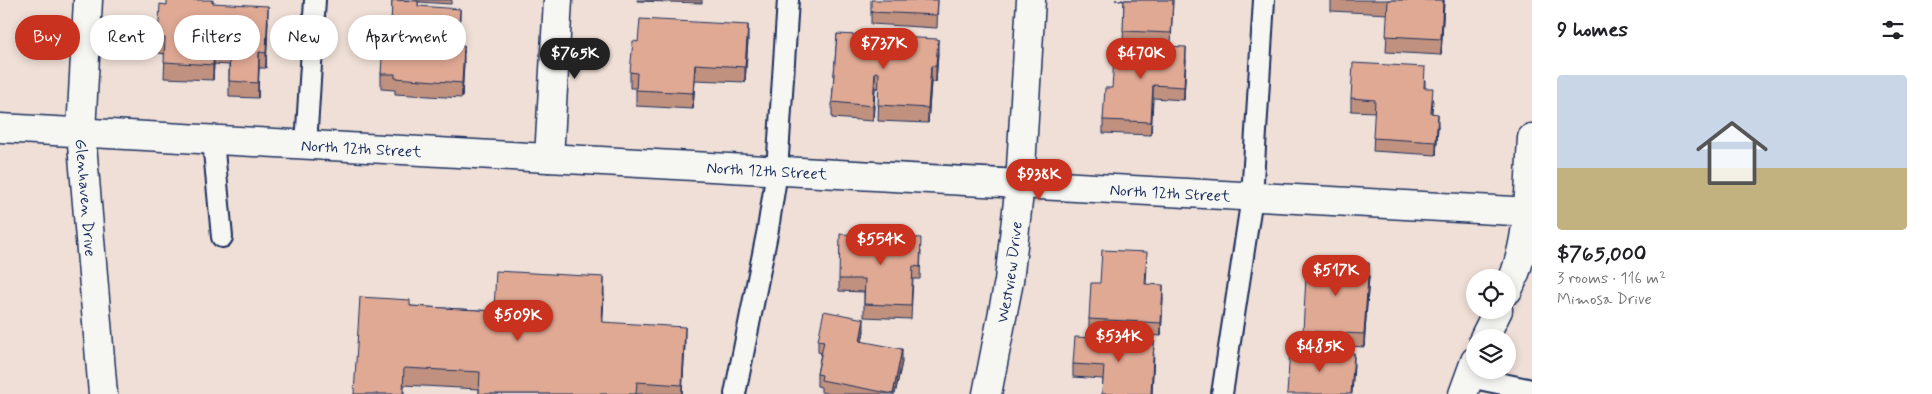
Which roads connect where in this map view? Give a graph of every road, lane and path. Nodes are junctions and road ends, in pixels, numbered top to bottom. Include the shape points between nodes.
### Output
1 (88, 0) edge
2 (315, 0) edge
3 (558, 0) edge
4 (788, 0) edge
5 (1031, 0) edge
6 (1264, 0) edge
7 (0, 128) edge
8 (81, 132) junction
9 (1532, 138) edge
10 (213, 140) junction
11 (306, 145) junction
12 (549, 158) junction
13 (778, 170) junction
14 (1020, 184) junction
15 (1252, 196) junction
16 (1530, 212) edge
17 (222, 237) dead end
18 (1516, 273) edge
19 (1479, 379) edge
20 (1532, 390) edge
21 (103, 394) edge
22 (735, 394) edge
23 (987, 394) edge
24 (1222, 394) edge

1 - 8 street, Glenhaven Drive
2 - 11 lane
3 - 12 street
4 - 13 lane
5 - 14 street, Westview Drive
6 - 15 lane
7 - 8 street, North 12th Street
8 - 10 street, North 12th Street
8 - 21 street, Glenhaven Drive
9 - 16 street
10 - 11 street, North 12th Street
10 - 17 lane
11 - 12 street, North 12th Street
12 - 13 street, North 12th Street
13 - 14 street, North 12th Street
13 - 22 lane
14 - 15 street, North 12th Street
14 - 23 street, Westview Drive via 1008,281
15 - 16 street, North 12th Street
15 - 24 lane
16 - 18 street
19 - 20 lane

